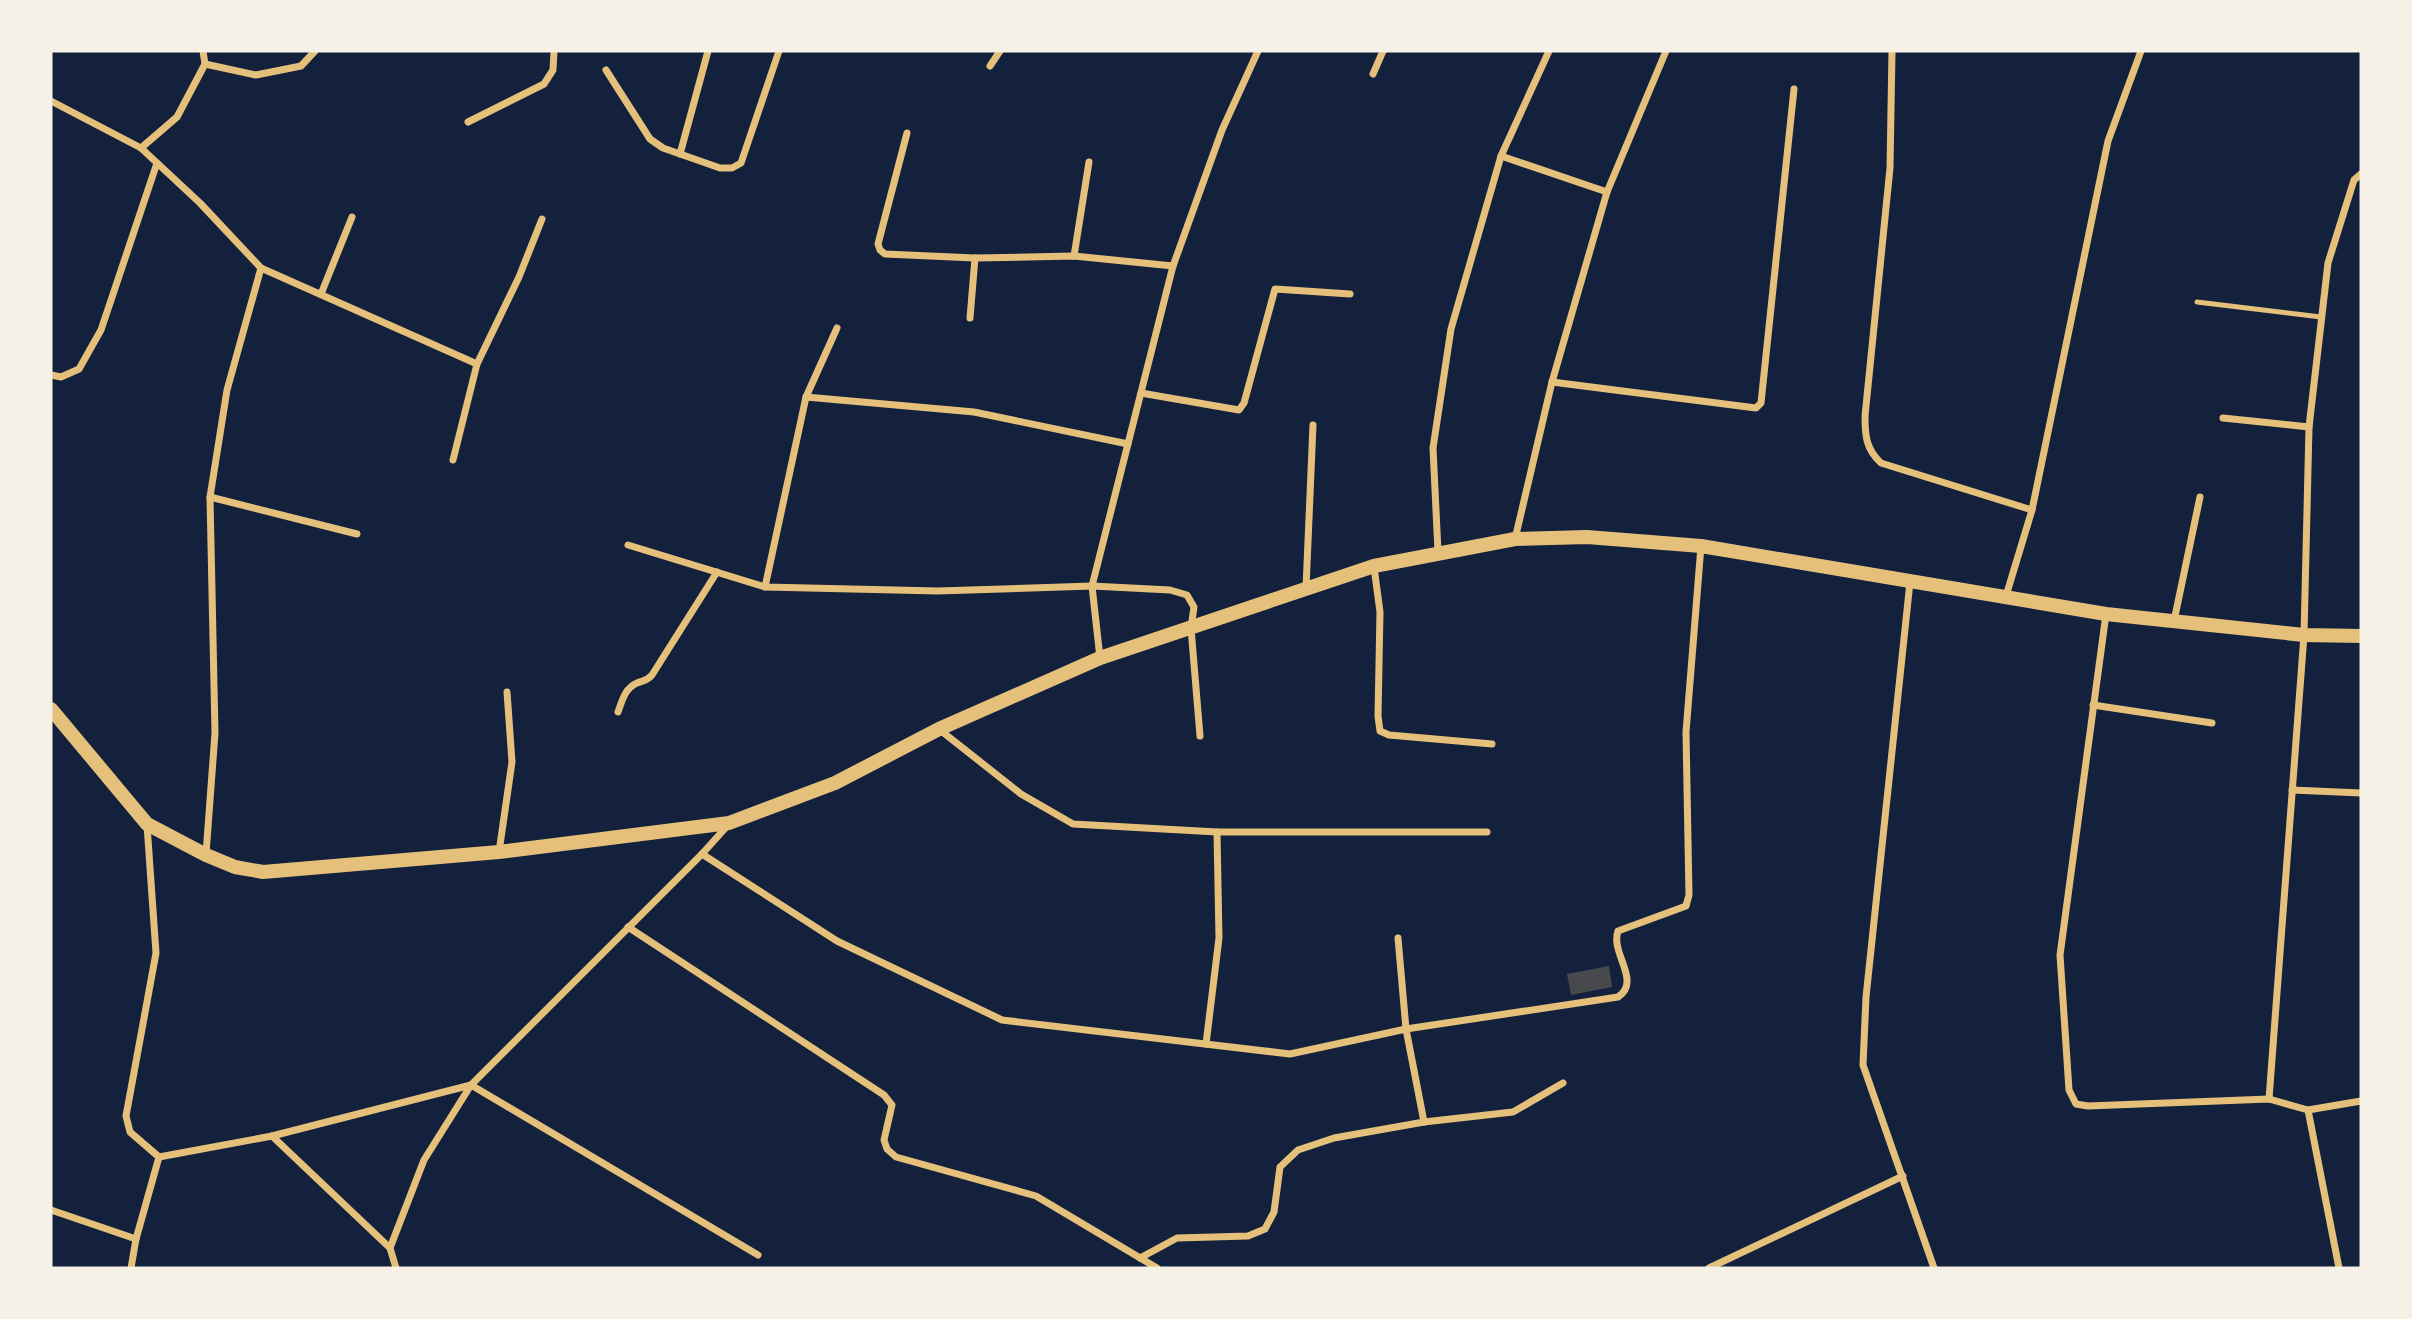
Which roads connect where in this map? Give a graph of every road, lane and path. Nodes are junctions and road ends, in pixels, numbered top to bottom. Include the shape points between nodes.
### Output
1 (203, 51) edge
2 (315, 51) edge
3 (554, 51) edge
4 (708, 51) edge
5 (779, 51) edge
6 (1000, 51) edge
7 (1258, 51) edge
8 (1383, 51) edge
9 (1549, 51) edge
10 (1666, 51) edge
11 (1892, 51) edge
12 (2141, 51) edge
13 (205, 64) junction
14 (990, 66) dead end
15 (606, 71) dead end
16 (1373, 74) dead end
17 (1794, 89) dead end
18 (51, 101) edge
19 (468, 122) dead end
20 (907, 133) dead end
21 (141, 148) junction
22 (680, 154) junction
23 (1501, 156) junction
24 (1089, 162) dead end
25 (157, 163) junction
26 (2361, 174) edge
27 (1607, 192) junction
28 (352, 217) dead end
29 (542, 219) dead end
30 (1074, 256) junction
31 (975, 258) junction
32 (1173, 266) junction
33 (261, 268) junction
34 (321, 294) junction
35 (1350, 294) dead end
36 (2197, 302) dead end
37 (2321, 317) junction
38 (970, 318) dead end
39 (837, 328) dead end
40 (477, 364) junction
41 (51, 375) edge
42 (1552, 382) junction
43 (1141, 393) junction
44 (806, 397) junction
45 (2224, 418) dead end
46 (1313, 425) dead end
47 (2309, 427) junction
48 (1128, 444) junction
49 (453, 460) dead end
50 (2200, 496) dead end
51 (210, 497) junction
52 (2032, 510) junction
53 (357, 534) dead end
54 (1515, 539) junction
55 (628, 545) dead end
56 (1701, 546) junction
57 (1438, 552) junction
58 (1374, 566) junction
59 (717, 572) junction
60 (1910, 582) junction
61 (1092, 586) junction
62 (765, 587) junction
63 (1306, 589) junction
64 (2006, 596) junction
65 (2105, 614) junction
66 (2174, 621) junction
67 (1191, 628) junction
68 (2304, 635) junction
69 (2361, 636) edge
70 (1100, 659) junction
71 (507, 692) dead end
72 (2093, 705) junction
73 (51, 709) edge
74 (618, 712) dead end
75 (2212, 723) dead end
76 (939, 729) junction
77 (1200, 736) dead end
78 (1492, 744) dead end
79 (2292, 790) junction
80 (2361, 793) edge
81 (729, 823) junction
82 (147, 824) junction
83 (1217, 832) junction
84 (1487, 832) dead end
85 (499, 852) junction
86 (702, 854) junction
87 (206, 855) junction
88 (628, 927) junction
89 (1398, 938) dead end
90 (1406, 1029) junction
91 (1206, 1044) junction
92 (1563, 1083) dead end
93 (471, 1085) junction
94 (2269, 1099) junction
95 (2361, 1101) edge
96 (2308, 1110) junction
97 (1424, 1122) junction
98 (272, 1136) junction
99 (159, 1157) junction
100 (1903, 1176) junction
101 (51, 1210) edge
102 (136, 1239) junction
103 (390, 1248) junction
104 (758, 1255) dead end
105 (1140, 1258) junction
106 (1721, 1266) edge
107 (131, 1268) edge
108 (396, 1268) edge
109 (1157, 1268) edge
110 (1709, 1268) edge
111 (1934, 1268) edge
112 (2339, 1268) edge

1 - 13 street
2 - 13 street via 301,66 256,75
3 - 19 street via 554,70 544,83
4 - 22 street
5 - 22 street via 741,163 720,167
6 - 14 street
7 - 32 street via 1222,130
8 - 16 street
9 - 23 street
10 - 27 street
11 - 52 street via 1890,167 1865,416 1871,453 1881,463
12 - 52 street via 2108,141
13 - 21 street via 177,117
15 - 22 street via 650,139
17 - 42 street via 1761,403 1756,408
18 - 21 street
20 - 31 street via 880,250 885,254
21 - 25 street
23 - 27 street
23 - 57 street via 1451,329 1433,449
24 - 30 street
25 - 33 street
25 - 41 street via 101,330 79,369 61,377
26 - 37 street via 2354,180 2328,263
27 - 42 street
28 - 34 street
29 - 40 street
30 - 31 street
30 - 32 street
31 - 38 street
32 - 43 street
33 - 34 street
33 - 51 street via 227,390
34 - 40 street
35 - 43 street via 1275,289 1239,410
36 - 37 lane
37 - 47 street
39 - 44 street
40 - 49 street
42 - 54 street
43 - 48 street
44 - 48 street via 974,412
44 - 62 street
45 - 47 street
46 - 63 street
47 - 68 street
48 - 61 street
50 - 66 street
51 - 53 street
51 - 87 street via 215,733
52 - 64 street
54 - 56 main road via 1587,537
54 - 57 main road
55 - 59 street
56 - 60 main road
56 - 90 street via 1686,732 1686,906 1618,931 1615,939 1628,984 1618,997
57 - 58 main road
58 - 63 main road
58 - 78 street via 1380,611 1380,731
59 - 62 street
59 - 74 street via 648,681 628,689
60 - 64 main road
60 - 100 street via 1866,997 1863,1065
61 - 62 street via 938,592
61 - 67 street via 1187,595 1194,607
61 - 70 street
63 - 67 main road
64 - 65 main road
65 - 66 main road
65 - 72 street
66 - 68 main road
67 - 70 main road
67 - 77 street
68 - 69 main road
68 - 79 street
70 - 76 main road
71 - 85 street via 512,762
72 - 75 street
72 - 94 street via 2060,955 2069,1090 2076,1104 2088,1106
73 - 82 main road
76 - 81 main road via 835,783
76 - 83 street via 1021,794 1073,824
79 - 80 street
79 - 94 street
81 - 85 main road
81 - 86 street
82 - 87 main road
82 - 99 street via 156,953 126,1116 130,1132
83 - 84 street
83 - 91 street via 1219,938
85 - 87 main road via 263,872
86 - 88 street
86 - 91 street via 837,941 1002,1020
88 - 93 street
88 - 105 street via 884,1095 892,1105 884,1140 896,1157 1036,1196
89 - 90 street
90 - 91 street via 1290,1054
90 - 97 street
92 - 97 street via 1513,1112
93 - 98 street
93 - 103 street via 424,1160
93 - 104 street
94 - 96 street
95 - 96 street
96 - 112 street
97 - 105 street via 1334,1138 1298,1150 1280,1167 1274,1212 1265,1229 1248,1236 1177,1238
98 - 99 street
98 - 103 street
99 - 102 street
100 - 106 street
100 - 111 street
101 - 102 street
102 - 107 street
103 - 108 street
105 - 109 street
106 - 110 street

